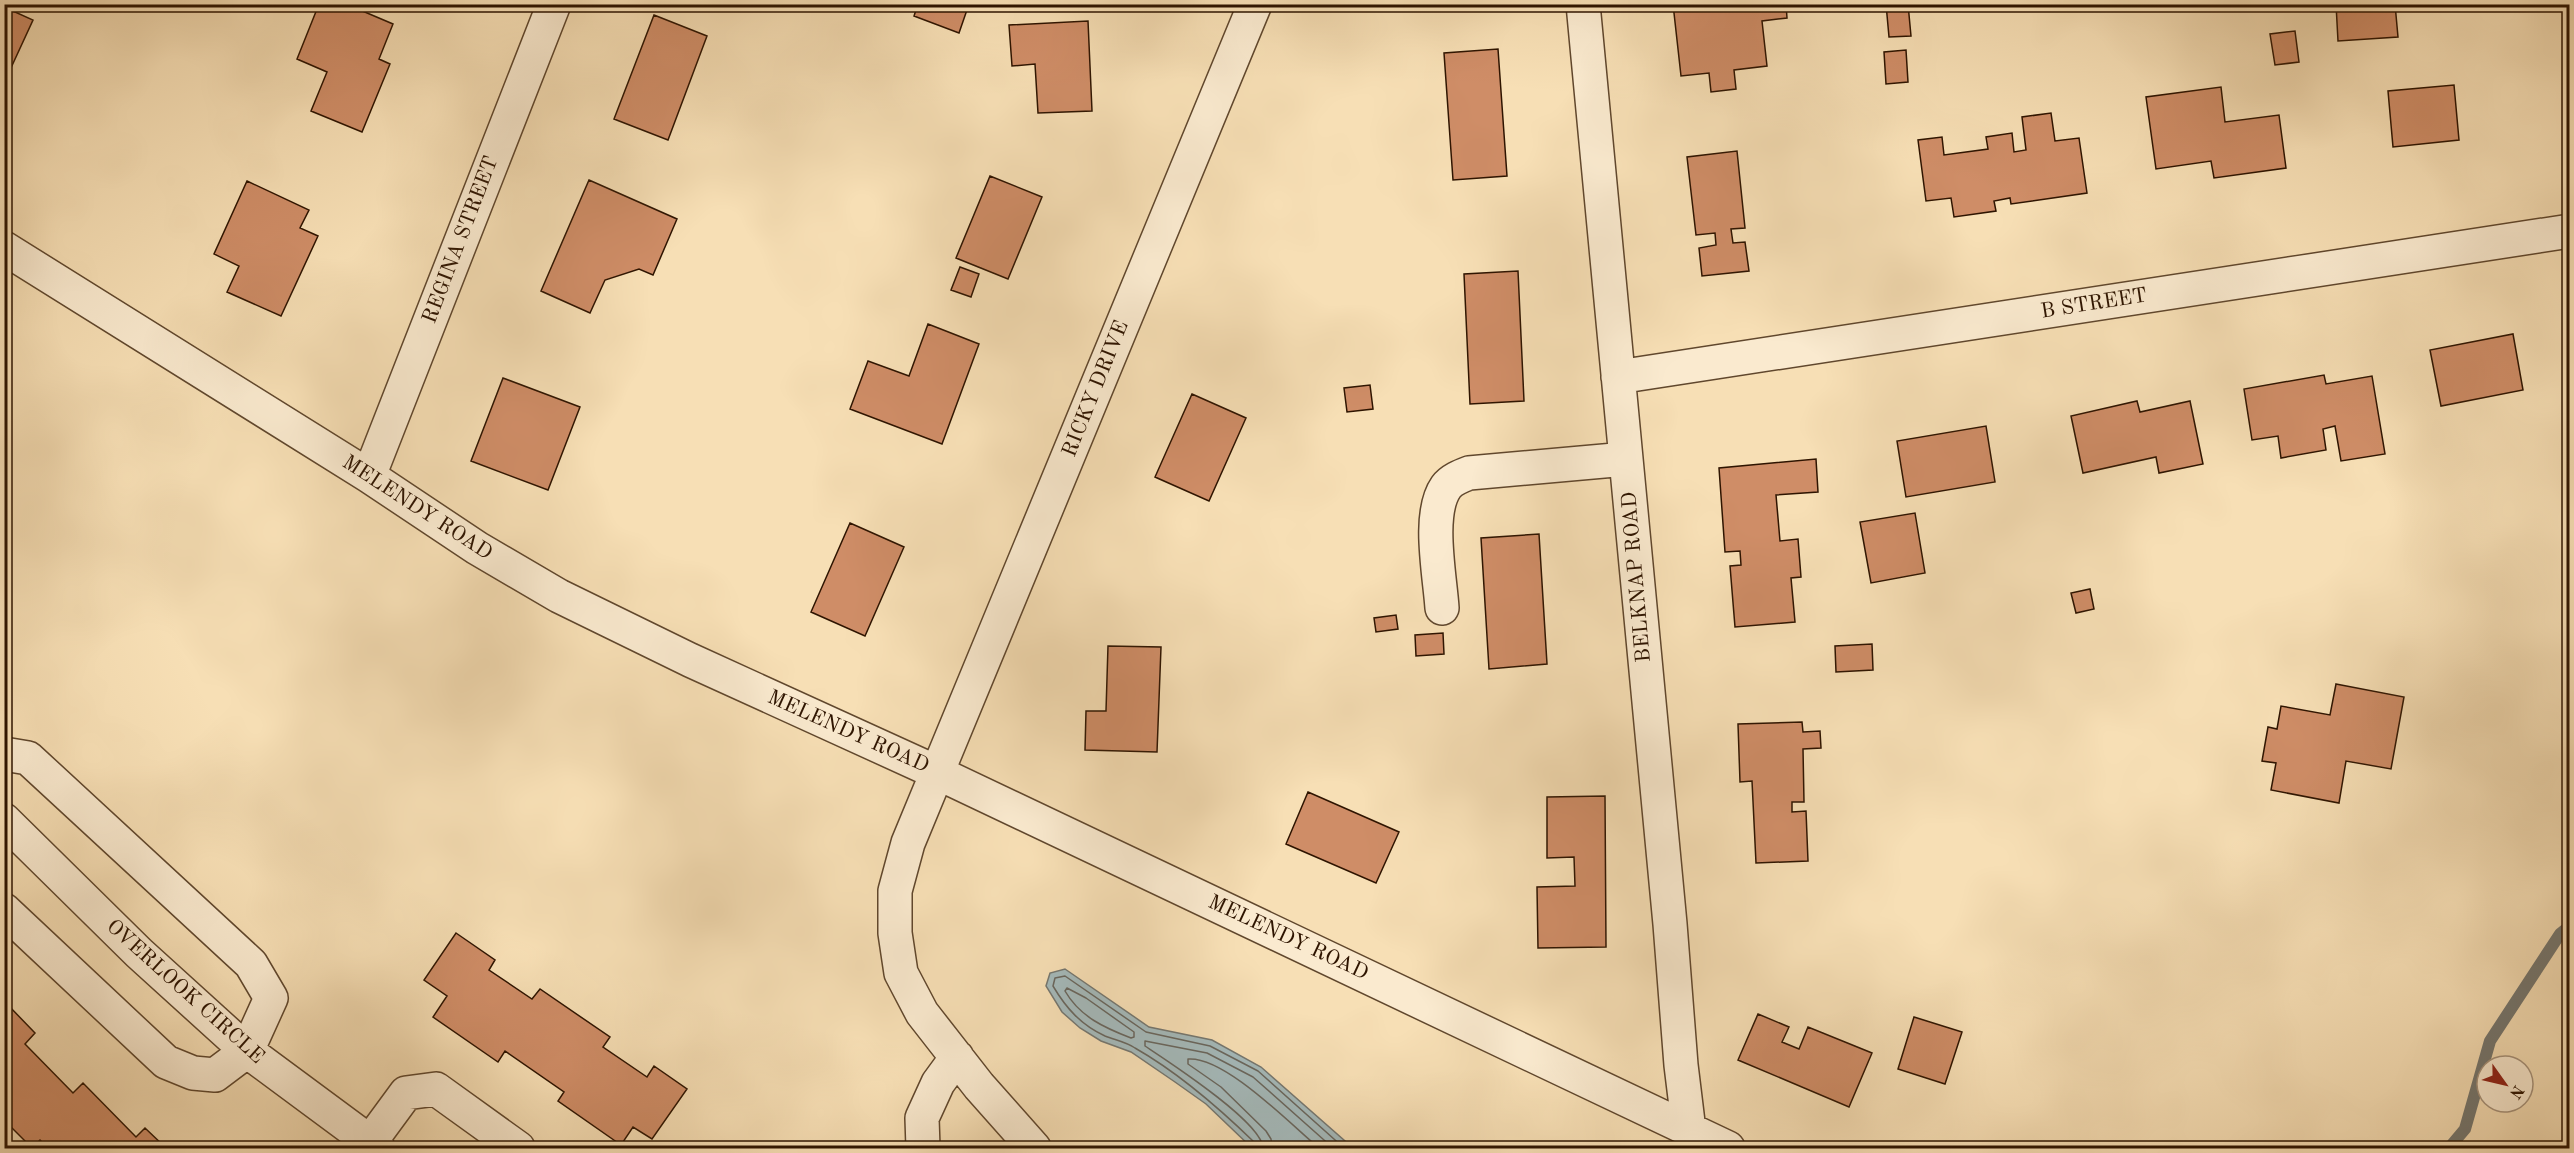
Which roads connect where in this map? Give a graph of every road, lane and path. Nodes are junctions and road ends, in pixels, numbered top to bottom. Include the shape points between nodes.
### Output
1 (554, 4) edge
2 (1255, 4) edge
3 (1583, 4) edge
4 (2570, 231) edge
5 (4, 248) edge
6 (1618, 377) junction
7 (1626, 459) junction
8 (369, 476) junction
9 (1442, 608) dead end
10 (4, 754) edge
11 (938, 773) junction
12 (4, 820) edge
13 (4, 910) edge
14 (247, 1051) junction
15 (957, 1058) junction
16 (1690, 1138) edge
17 (374, 1145) edge
18 (518, 1149) edge
19 (923, 1149) edge
20 (1034, 1149) edge
21 (1728, 1149) edge

1 - 8 street, REGINA STREET
2 - 11 street, RICKY DRIVE
3 - 6 street, BELKNAP ROAD
4 - 6 street, B STREET
5 - 8 street, MELENDY ROAD
6 - 7 street, BELKNAP ROAD
7 - 9 street via 1469,473 1446,486 1436,518
7 - 16 street, BELKNAP ROAD
8 - 11 street, MELENDY ROAD via 477,548 559,596
10 - 14 street via 28,758 251,964 271,998
11 - 15 street via 908,843 895,891 895,933 901,973 922,1013
11 - 16 street, MELENDY ROAD
12 - 14 street, OVERLOOK CIRCLE via 139,953
13 - 14 street via 166,1062 193,1074 215,1075
14 - 17 street, OVERLOOK CIRCLE
15 - 19 street via 938,1083 922,1118
15 - 20 street
16 - 21 street, MELENDY ROAD
17 - 18 street via 406,1093 436,1089

